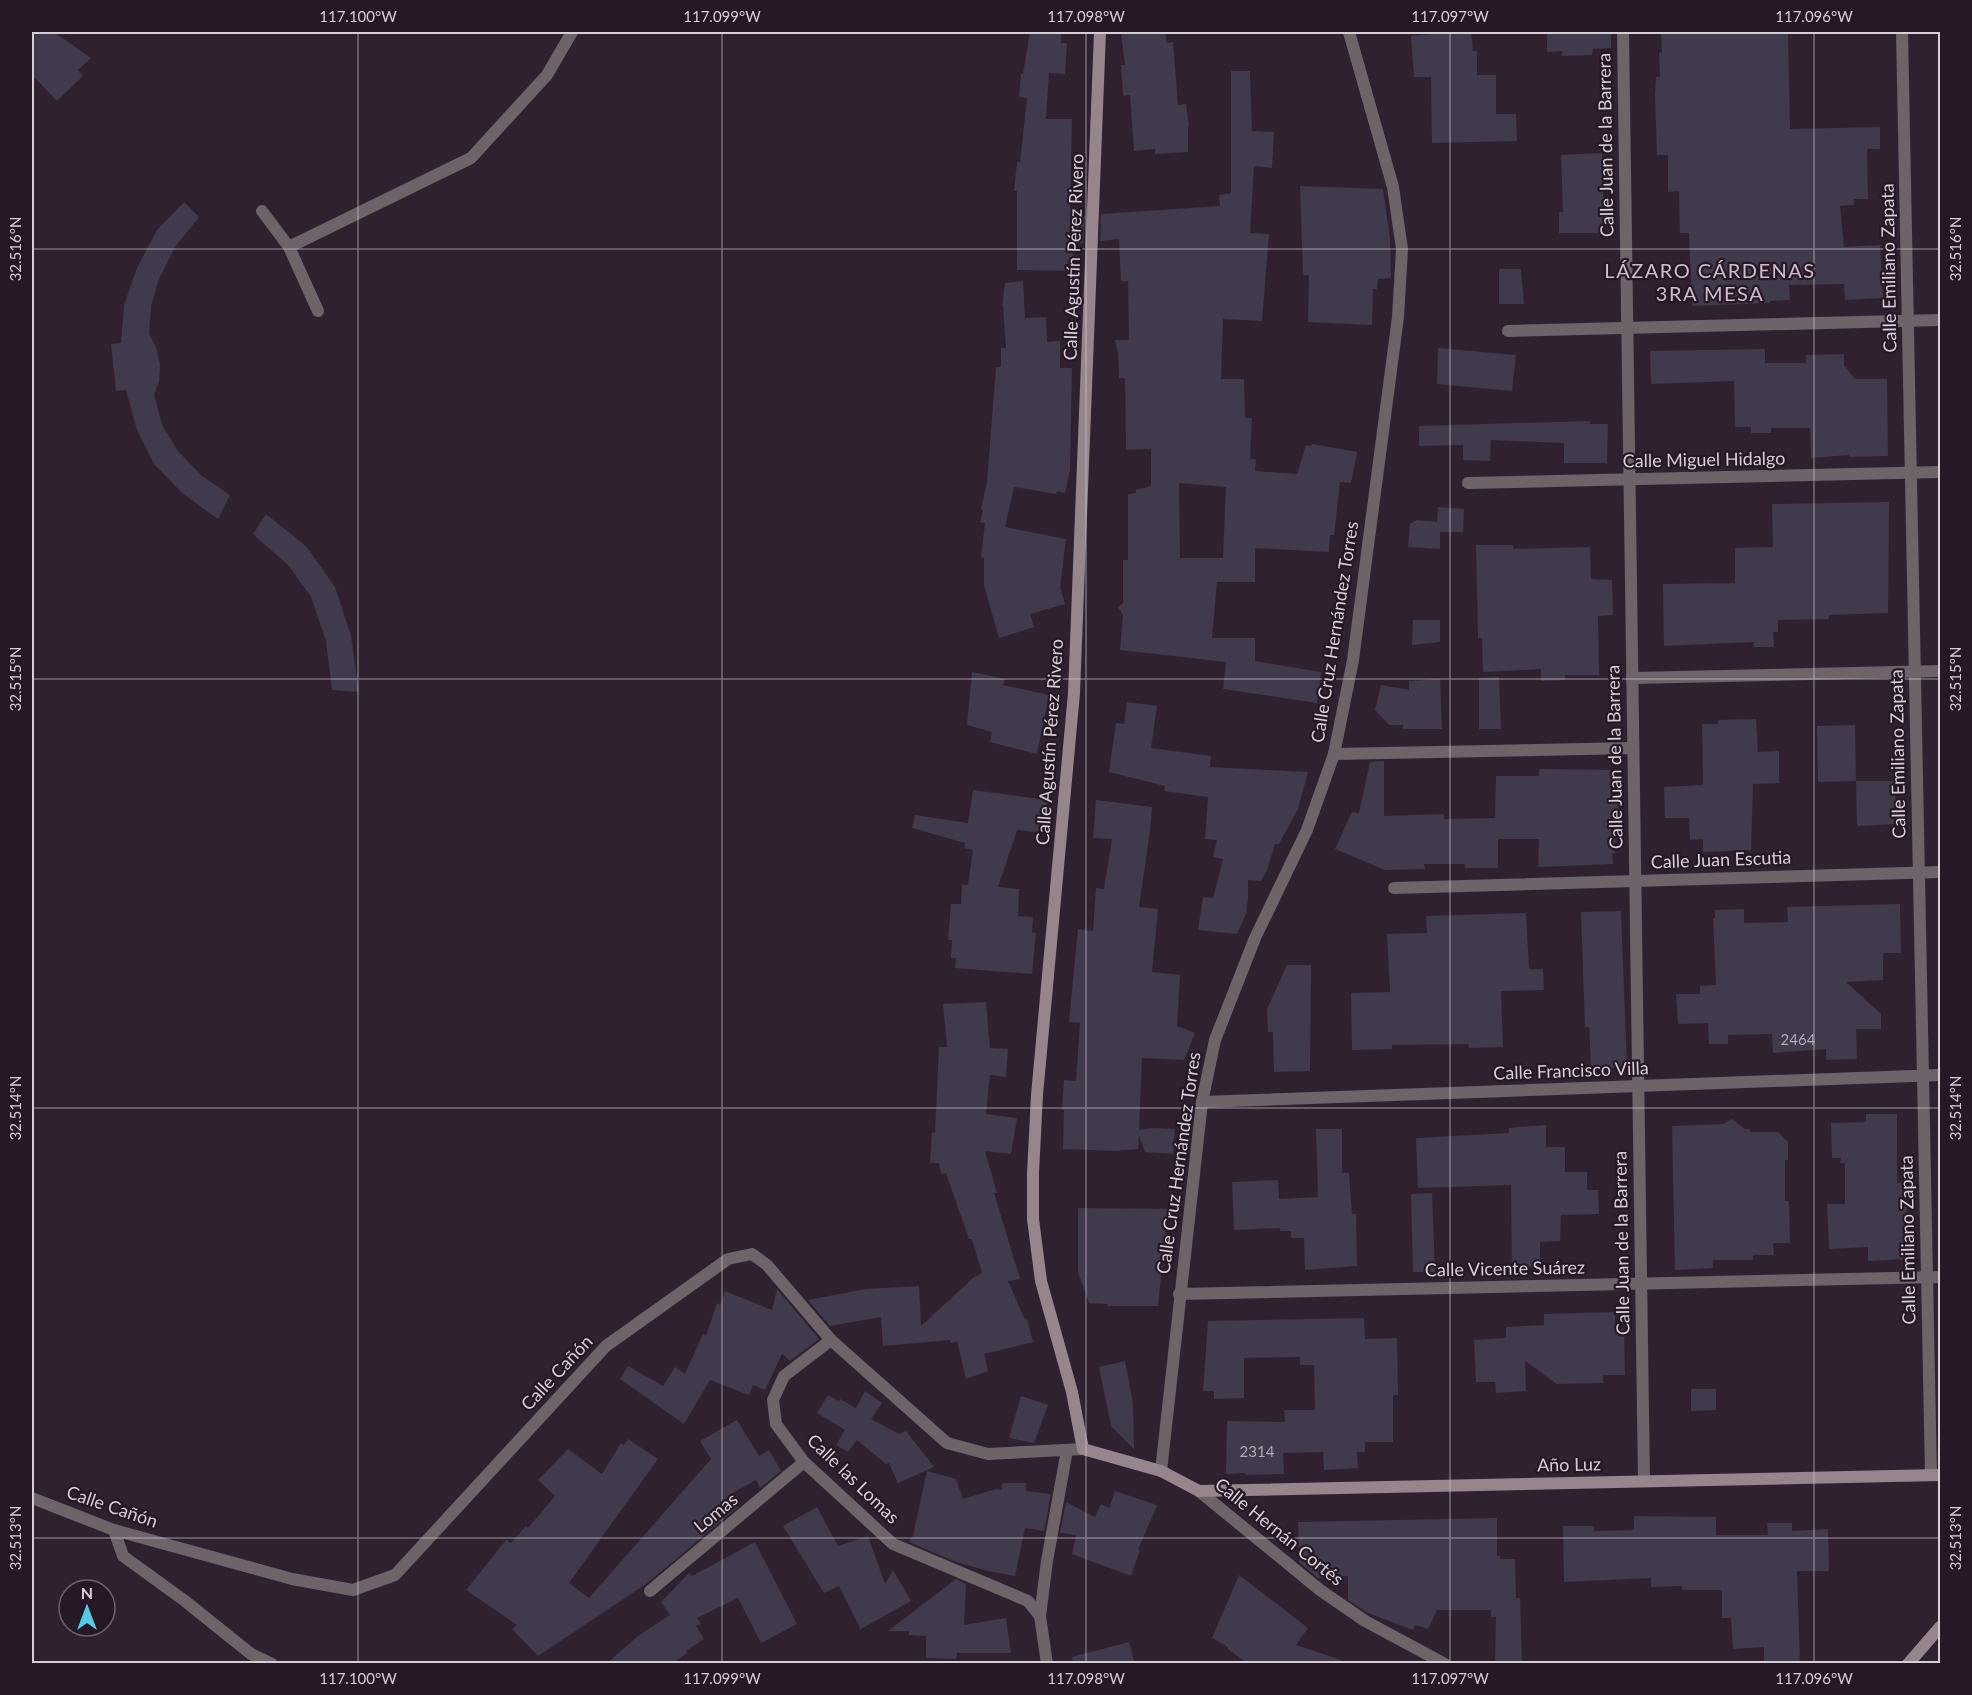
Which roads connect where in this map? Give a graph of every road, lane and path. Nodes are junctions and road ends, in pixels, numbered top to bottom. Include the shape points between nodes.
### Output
1 (572, 32) edge
2 (1100, 32) edge
3 (1349, 32) edge
4 (1623, 32) edge
5 (1902, 32) edge
6 (262, 212) dead end
7 (289, 247) junction
8 (318, 311) dead end
9 (1941, 320) edge
10 (1908, 321) junction
11 (1627, 328) junction
12 (1508, 331) dead end
13 (1941, 472) edge
14 (1911, 473) junction
15 (1629, 480) junction
16 (1468, 483) dead end
17 (1941, 670) edge
18 (1915, 671) junction
19 (1632, 678) junction
20 (1633, 748) junction
21 (1334, 754) junction
22 (1919, 872) junction
23 (1941, 872) edge
24 (1635, 880) junction
25 (1394, 888) dead end
26 (1941, 1075) edge
27 (1923, 1076) junction
28 (1638, 1086) junction
29 (1202, 1102) junction
30 (1927, 1277) junction
31 (1941, 1277) edge
32 (1641, 1284) junction
33 (1179, 1294) junction
34 (831, 1340) junction
35 (1083, 1449) junction
36 (1067, 1450) junction
37 (804, 1462) junction
38 (1161, 1471) junction
39 (1936, 1475) edge
40 (1644, 1481) junction
41 (1198, 1491) junction
42 (32, 1498) edge
43 (114, 1530) junction
44 (650, 1591) dead end
45 (1040, 1616) junction
46 (1941, 1627) edge
47 (272, 1664) edge
48 (1047, 1664) edge
49 (1445, 1664) edge
50 (1908, 1664) edge

1 - 7 street via 547,75 471,158
2 - 35 main road, Calle Agustín Pérez Rivero via 1074,693 1033,1173 1033,1219 1041,1281
3 - 21 street, Calle Cruz Hernández Torres via 1393,187 1402,249 1398,317 1353,660
4 - 11 street, Calle Juan de la Barrera
5 - 10 street, Calle Emiliano Zapata
6 - 7 street
7 - 8 street
9 - 10 street
10 - 11 street
10 - 14 street, Calle Emiliano Zapata
11 - 12 street
11 - 15 street, Calle Juan de la Barrera
13 - 14 street, Calle Miguel Hidalgo
14 - 15 street, Calle Miguel Hidalgo
14 - 18 street, Calle Emiliano Zapata
15 - 16 street, Calle Miguel Hidalgo
15 - 19 street, Calle Juan de la Barrera
17 - 18 street
18 - 19 street
18 - 22 street, Calle Emiliano Zapata
19 - 20 street, Calle Juan de la Barrera
20 - 21 street
20 - 24 street, Calle Juan de la Barrera
21 - 29 street, Calle Cruz Hernández Torres via 1307,830 1255,938 1215,1040
22 - 23 street, Calle Juan Escutia
22 - 24 street, Calle Juan Escutia
22 - 27 street, Calle Emiliano Zapata
24 - 25 street, Calle Juan Escutia
24 - 28 street, Calle Juan de la Barrera
26 - 27 street, Calle Francisco Villa
27 - 28 street, Calle Francisco Villa
27 - 30 street, Calle Emiliano Zapata
28 - 29 street, Calle Francisco Villa
28 - 32 street, Calle Juan de la Barrera
29 - 33 street, Calle Cruz Hernández Torres
30 - 31 street, Calle Vicente Suárez
30 - 32 street, Calle Vicente Suárez
30 - 39 street, Calle Emiliano Zapata
32 - 33 street, Calle Vicente Suárez
32 - 40 street, Calle Juan de la Barrera
33 - 38 street, Calle Cruz Hernández Torres
34 - 36 street, Calle Cañón via 947,1443 988,1454
34 - 37 street, Calle las Lomas via 784,1376 773,1400 776,1424
34 - 43 street, Calle Cañón via 767,1265 752,1254 728,1259 606,1346 394,1575 353,1590 292,1579
35 - 36 street, Calle Cañón
35 - 38 main road, Calle Hernán Cortés
36 - 45 street
37 - 44 street, Lomas
37 - 45 street, Calle las Lomas via 893,1544 1028,1601
38 - 41 main road, Calle Hernán Cortés
39 - 40 main road, Año Luz
40 - 41 main road, Año Luz
41 - 49 street, Calle Hernán Cortés via 1320,1590 1365,1621
42 - 43 street, Calle Cañón
43 - 47 street via 123,1556 252,1654
45 - 48 street
46 - 50 main road

